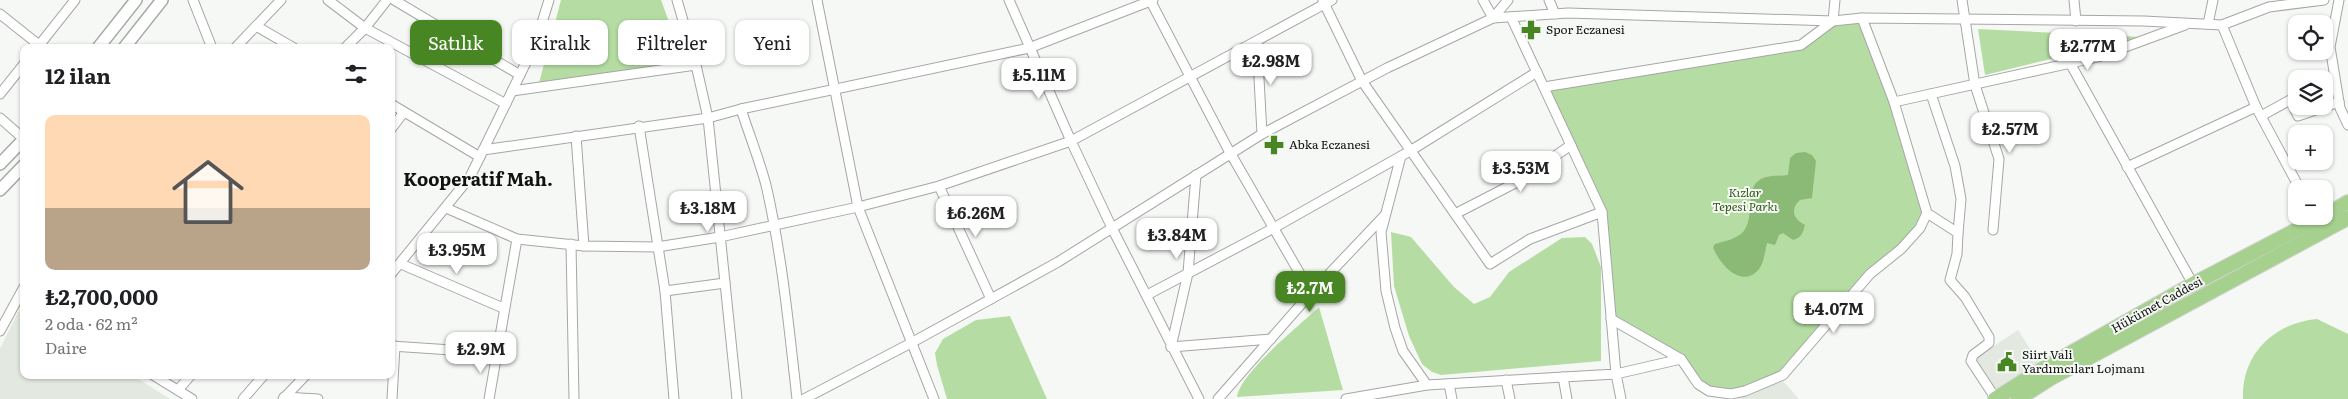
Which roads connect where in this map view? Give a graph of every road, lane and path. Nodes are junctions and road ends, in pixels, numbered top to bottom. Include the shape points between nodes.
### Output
1 (76, 0) edge
2 (162, 0) edge
3 (193, 0) edge
4 (281, 0) edge
5 (328, 0) edge
6 (388, 0) edge
7 (394, 0) edge
8 (549, 0) edge
9 (677, 0) edge
10 (817, 0) edge
11 (1009, 0) edge
12 (1151, 0) edge
13 (1483, 0) edge
14 (1508, 0) edge
15 (1549, 0) edge
16 (1836, 0) edge
17 (1962, 0) edge
18 (2074, 0) edge
19 (2213, 0) edge
20 (2324, 0) edge
21 (2338, 0) edge
22 (1326, 1) edge
23 (131, 2) edge
24 (0, 14) edge
25 (1555, 14) junction
26 (1511, 17) junction
27 (1493, 18) junction
28 (1862, 18) junction
29 (683, 20) edge
30 (1833, 21) junction
31 (1966, 21) junction
32 (2076, 21) junction
33 (2190, 23) junction
34 (2208, 24) junction
35 (2222, 25) junction
36 (256, 26) junction
37 (365, 28) junction
38 (1256, 41) junction
39 (36, 44) edge
40 (40, 44) edge
41 (101, 44) edge
42 (127, 44) edge
43 (210, 44) edge
44 (239, 44) edge
45 (287, 44) edge
46 (349, 44) edge
47 (395, 44) edge
48 (395, 44) edge
49 (1029, 48) junction
50 (2070, 63) junction
51 (689, 65) edge
52 (696, 65) edge
53 (20, 69) edge
54 (1537, 72) junction
55 (520, 75) junction
56 (1190, 76) junction
57 (1362, 81) junction
58 (1976, 85) junction
59 (1544, 87) junction
60 (834, 90) junction
61 (512, 91) junction
62 (0, 94) edge
63 (1931, 94) junction
64 (1894, 102) junction
65 (2339, 102) junction
66 (506, 104) junction
67 (395, 106) edge
68 (2256, 107) junction
69 (741, 109) junction
70 (404, 112) junction
71 (2261, 116) junction
72 (0, 118) edge
73 (708, 118) junction
74 (395, 124) edge
75 (2348, 125) edge
76 (639, 126) junction
77 (1262, 134) junction
78 (20, 136) edge
79 (576, 136) junction
80 (1071, 142) junction
81 (20, 143) edge
82 (1571, 145) junction
83 (1410, 151) junction
84 (1231, 153) junction
85 (482, 154) junction
86 (1401, 156) junction
87 (0, 164) edge
88 (2127, 167) junction
89 (20, 169) edge
90 (1196, 175) junction
91 (2295, 180) edge
92 (939, 186) junction
93 (0, 190) edge
94 (2348, 202) edge
95 (858, 207) junction
96 (446, 208) junction
97 (2333, 210) edge
98 (1602, 212) junction
99 (1385, 214) junction
100 (1455, 214) junction
101 (1927, 214) junction
102 (2348, 218) edge
103 (773, 225) junction
104 (2304, 225) edge
105 (1112, 228) junction
106 (1274, 228) junction
107 (1993, 230) dead end
108 (1958, 233) junction
109 (720, 237) junction
110 (517, 239) junction
111 (571, 244) junction
112 (584, 246) junction
113 (657, 247) junction
114 (401, 264) junction
115 (395, 270) edge
116 (1188, 273) junction
117 (725, 283) junction
118 (2193, 284) junction
119 (665, 292) junction
120 (1311, 293) junction
121 (1147, 295) junction
122 (20, 296) edge
123 (991, 299) junction
124 (503, 308) junction
125 (1611, 319) junction
126 (0, 331) edge
127 (1271, 339) junction
128 (911, 343) junction
129 (395, 346) edge
130 (1171, 347) junction
131 (497, 353) junction
132 (1681, 359) junction
133 (1616, 374) junction
134 (1563, 377) junction
135 (160, 379) edge
136 (188, 379) edge
137 (260, 379) edge
138 (299, 379) edge
139 (392, 379) edge
140 (1506, 380) junction
141 (1449, 384) junction
142 (1427, 385) junction
143 (178, 390) junction
144 (283, 398) edge
145 (304, 398) edge
146 (192, 399) edge
147 (242, 399) edge
148 (318, 399) edge
149 (392, 399) edge
150 (489, 399) edge
151 (574, 399) edge
152 (674, 399) edge
153 (737, 399) edge
154 (797, 399) edge
155 (804, 399) edge
156 (934, 399) edge
157 (1199, 399) edge
158 (1218, 399) edge
159 (1346, 399) edge
160 (1452, 399) edge
161 (1510, 399) edge
162 (1567, 399) edge
163 (1621, 399) edge
164 (1996, 399) edge
165 (2018, 399) edge

1 - 40 street
2 - 42 street
3 - 43 street
4 - 36 street
5 - 37 street
6 - 37 street
7 - 55 street
8 - 55 street via 536,42
9 - 29 street
10 - 60 street
11 - 49 street
12 - 49 street
12 - 56 street
13 - 27 street
14 - 27 street
15 - 25 street
16 - 30 street
17 - 31 street
18 - 32 street
19 - 34 street
20 - 35 street via 2269,7
21 - 65 street via 2330,47
22 - 38 street
22 - 57 street
23 - 41 street
24 - 39 street
25 - 26 street
25 - 30 street
26 - 27 street
26 - 54 street
27 - 57 street
28 - 30 street
28 - 31 street
28 - 64 street
30 - 59 street via 1801,45
31 - 32 street
31 - 58 street
32 - 33 street
33 - 34 street
33 - 50 street via 2098,57
34 - 35 street
35 - 68 street
36 - 44 street
36 - 45 street
37 - 46 street
37 - 47 street
38 - 56 street
38 - 77 street
48 - 66 street
49 - 60 street
49 - 80 street
50 - 58 street
50 - 88 street
51 - 61 street
52 - 73 street
53 - 62 street
54 - 59 street
54 - 83 street
55 - 61 street
56 - 80 street
56 - 84 street
57 - 77 street
57 - 83 street
58 - 63 street
58 - 107 street via 1999,159
59 - 82 street
60 - 69 street
60 - 95 street
61 - 66 street
63 - 64 street
63 - 108 street via 1955,166 1961,199
64 - 101 street
65 - 71 street via 2298,116 2290,100
65 - 75 street
66 - 85 street
67 - 70 street
68 - 71 street
68 - 88 street
69 - 73 street
69 - 103 street via 765,184
70 - 74 street
70 - 85 street
71 - 91 street
72 - 78 street
73 - 76 street
73 - 109 street
76 - 79 street
76 - 113 street
77 - 84 street
79 - 85 street
79 - 112 street
80 - 92 street
80 - 105 street
81 - 87 street
82 - 98 street
82 - 100 street via 1518,181
83 - 86 street
83 - 100 street
84 - 90 street
84 - 106 street
85 - 96 street via 470,178
86 - 99 street
86 - 106 street
88 - 118 street
89 - 93 street
90 - 105 street
90 - 116 street
92 - 95 street
92 - 123 street
94 - 97 main road, Hükümet Caddesi
95 - 103 street
95 - 128 street
96 - 110 street
96 - 114 street
98 - 100 street via 1530,239 1490,264
98 - 125 street
99 - 120 street
99 - 142 street via 1381,232 1386,291 1395,328 1403,351
101 - 108 street
101 - 132 street via 1920,228 1901,250 1870,274 1783,374 1745,391 1720,394 1698,384
102 - 165 main road via 2051,378
103 - 109 street
103 - 154 street via 787,308
104 - 118 main road, Hükümet Caddesi
105 - 121 street
105 - 123 street
106 - 116 street
106 - 120 street
108 - 164 street via 1957,254 1950,280 1965,297 1989,337 1989,344 1973,355 1971,361
109 - 113 street
109 - 117 street
110 - 111 street
110 - 124 street
111 - 112 street
111 - 151 street
112 - 113 street
113 - 119 street
114 - 115 street
114 - 124 street
116 - 121 street
116 - 130 street
117 - 119 street
117 - 153 street
118 - 164 main road, Hükümet Caddesi via 2044,368
119 - 152 street
120 - 127 street
121 - 130 street
122 - 126 street
123 - 128 street
124 - 131 street
125 - 132 street
125 - 133 street
127 - 130 street
127 - 158 street
128 - 155 street
128 - 156 street
129 - 131 street
130 - 157 street
131 - 150 street
132 - 133 street
133 - 134 street
133 - 163 street
134 - 140 street
134 - 162 street
135 - 143 street
136 - 143 street
137 - 147 street
138 - 144 street
139 - 149 street
140 - 141 street
140 - 161 street
141 - 142 street
141 - 160 street
142 - 159 street
143 - 146 street
144 - 145 street
145 - 148 street

